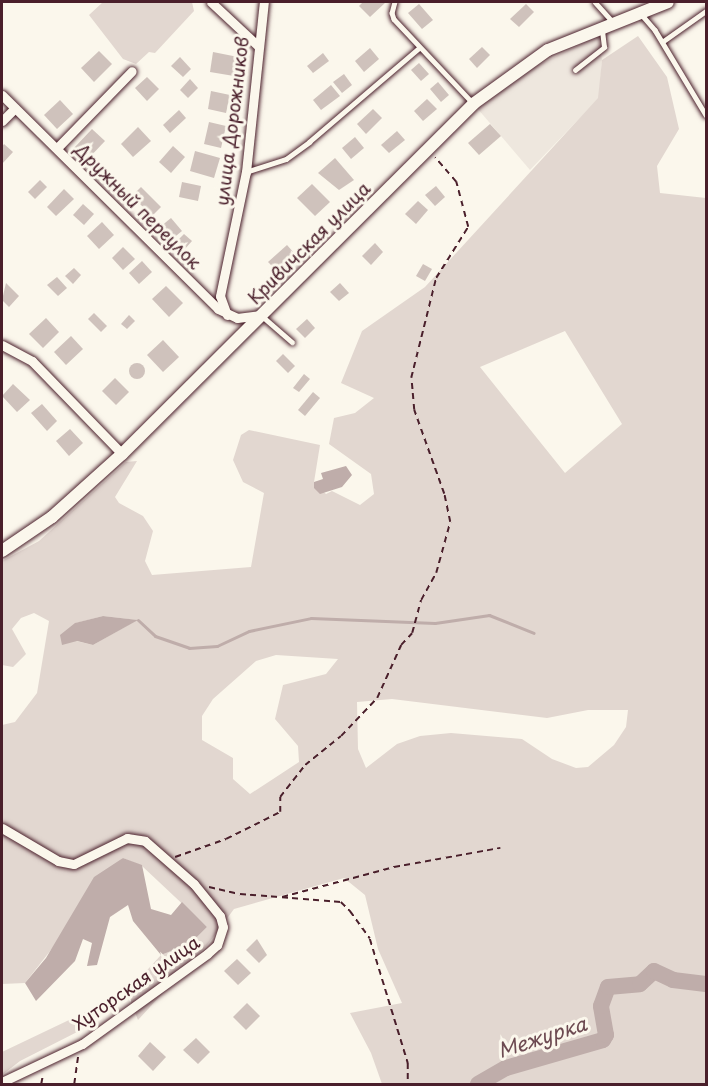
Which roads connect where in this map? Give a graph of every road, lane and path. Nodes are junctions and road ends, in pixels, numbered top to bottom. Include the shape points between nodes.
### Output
1 (211, 2) edge
2 (264, 2) edge
3 (395, 2) edge
4 (595, 2) edge
5 (668, 2) edge
6 (706, 11) edge
7 (640, 13) junction
8 (614, 23) junction
9 (601, 27) junction
10 (662, 42) junction
11 (258, 46) junction
12 (419, 48) junction
13 (575, 70) dead end
14 (132, 71) dead end
15 (2, 95) edge
16 (473, 104) junction
17 (15, 108) junction
18 (706, 115) edge
19 (2, 121) edge
20 (57, 148) junction
21 (430, 149) junction
22 (246, 172) junction
23 (227, 315) junction
24 (261, 315) junction
25 (292, 342) dead end
26 (2, 345) edge
27 (122, 454) junction
28 (2, 551) edge
29 (2, 828) edge
30 (500, 848) dead end
31 (169, 861) junction
32 (194, 884) junction
33 (281, 897) junction
34 (81, 1044) junction
35 (2, 1082) edge
36 (74, 1084) edge
37 (408, 1084) edge

1 - 11 street
2 - 11 street, улица Дорожников
3 - 12 lane via 394,19
4 - 8 lane
5 - 7 street, Кривичская улица
6 - 10 lane
7 - 8 street, Кривичская улица
7 - 10 lane
8 - 9 street, Кривичская улица
9 - 13 lane via 606,40 604,47
9 - 16 street, Кривичская улица via 538,55
10 - 18 lane
11 - 22 street, улица Дорожников
12 - 16 lane
12 - 22 lane via 286,159
14 - 20 street
15 - 17 street, Дружный переулок
16 - 21 street, Кривичская улица
17 - 19 street
17 - 20 street, Дружный переулок
20 - 23 street, Дружный переулок
21 - 24 street, Кривичская улица
21 - 31 path via 456,182 468,227 436,279 411,378 414,410 450,522 436,573 421,600 412,633 401,645 377,698 342,736 305,765 280,797 280,812
22 - 23 street, улица Дорожников via 220,296
23 - 24 street
24 - 25 lane
24 - 27 street, Кривичская улица
26 - 27 street via 32,361
27 - 28 street, Кривичская улица via 52,517
29 - 31 street, Хуторская улица via 58,861 74,864 128,838 145,841
30 - 33 path via 394,867
31 - 32 street, Хуторская улица
32 - 33 path
32 - 34 street, Хуторская улица via 220,916 223,927 217,945
33 - 37 path via 341,902 363,924 408,1063
34 - 35 street, Хуторская улица
34 - 36 path

